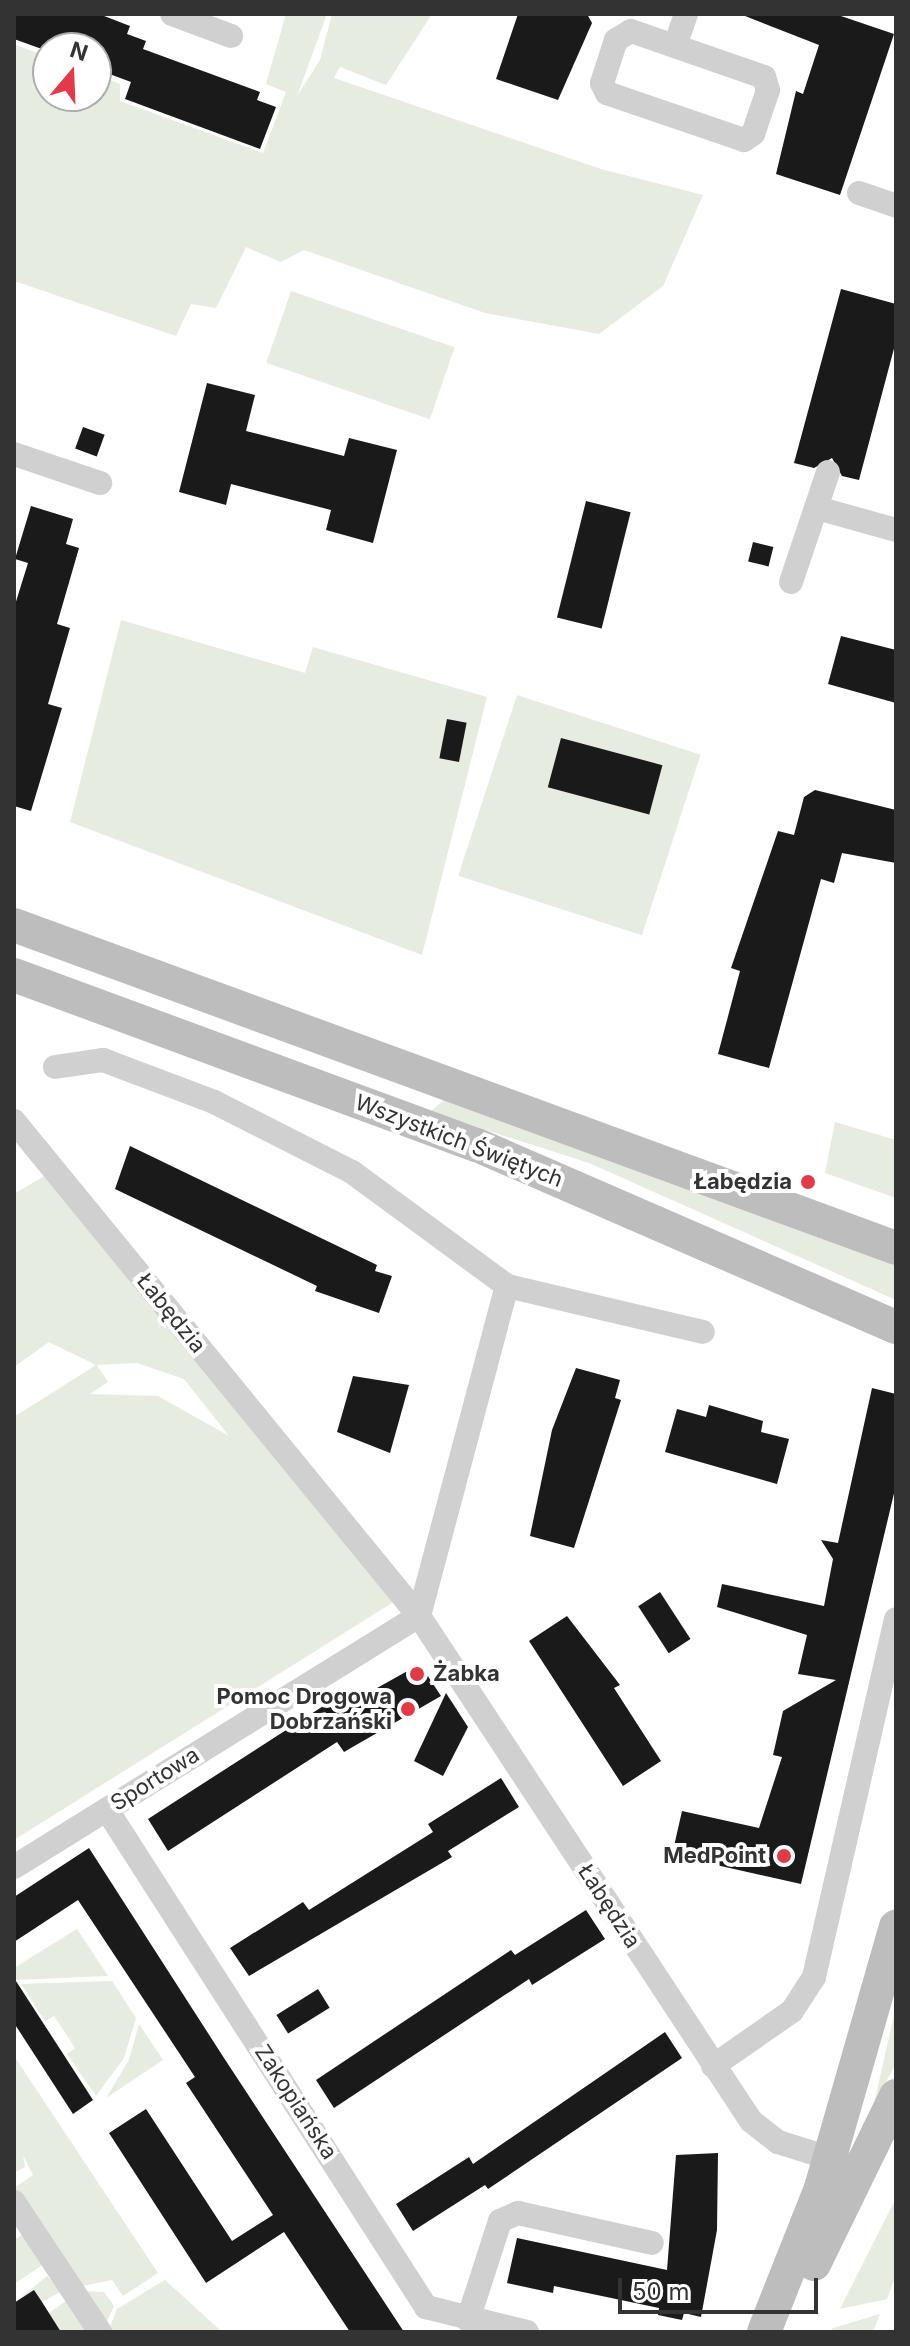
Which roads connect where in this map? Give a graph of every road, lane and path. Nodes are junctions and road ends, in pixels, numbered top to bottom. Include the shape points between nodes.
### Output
1 (172, 14) edge
2 (686, 14) edge
3 (231, 36) dead end
4 (675, 46) junction
5 (859, 193) dead end
6 (896, 206) edge
7 (14, 454) edge
8 (828, 472) dead end
9 (100, 483) dead end
10 (817, 508) junction
11 (896, 530) edge
12 (791, 582) dead end
13 (14, 925) edge
14 (14, 975) edge
15 (55, 1067) dead end
16 (14, 1121) edge
17 (858, 1234) junction
18 (896, 1242) edge
19 (896, 1248) edge
20 (507, 1286) junction
21 (896, 1327) edge
22 (703, 1332) dead end
23 (419, 1616) junction
24 (896, 1619) edge
25 (107, 1810) junction
26 (14, 1867) edge
27 (896, 1927) edge
28 (713, 2066) junction
29 (890, 2108) edge
30 (829, 2162) junction
31 (14, 2202) edge
32 (836, 2220) junction
33 (652, 2243) dead end
34 (468, 2320) junction
35 (100, 2332) edge
36 (527, 2332) edge
37 (764, 2332) edge
38 (779, 2332) edge

1 - 3 street
2 - 4 street
4 - 4 street via 631,31 616,40 602,83 607,93 744,140 753,134 768,90 764,77
5 - 6 street
7 - 9 street
8 - 10 street
10 - 11 street
10 - 12 street
13 - 17 street
14 - 21 street, Wszystkich Świętych via 477,1145
15 - 20 street via 103,1060 214,1102 352,1172
16 - 23 street, Łabędzia
17 - 18 street
17 - 19 street
20 - 22 street
20 - 23 street
23 - 25 street, Sportowa
23 - 28 street, Łabędzia
24 - 28 street via 814,1977 792,2011
25 - 26 street, Sportowa
25 - 34 street, Zakopiańska via 426,2307
27 - 30 street
28 - 30 street, Łabędzia via 761,2131
29 - 30 street via 861,2152
29 - 32 street
30 - 32 street via 840,2179
30 - 37 street
31 - 35 street
32 - 38 street
33 - 34 street via 518,2213 500,2221
34 - 36 street, Zakopiańska

